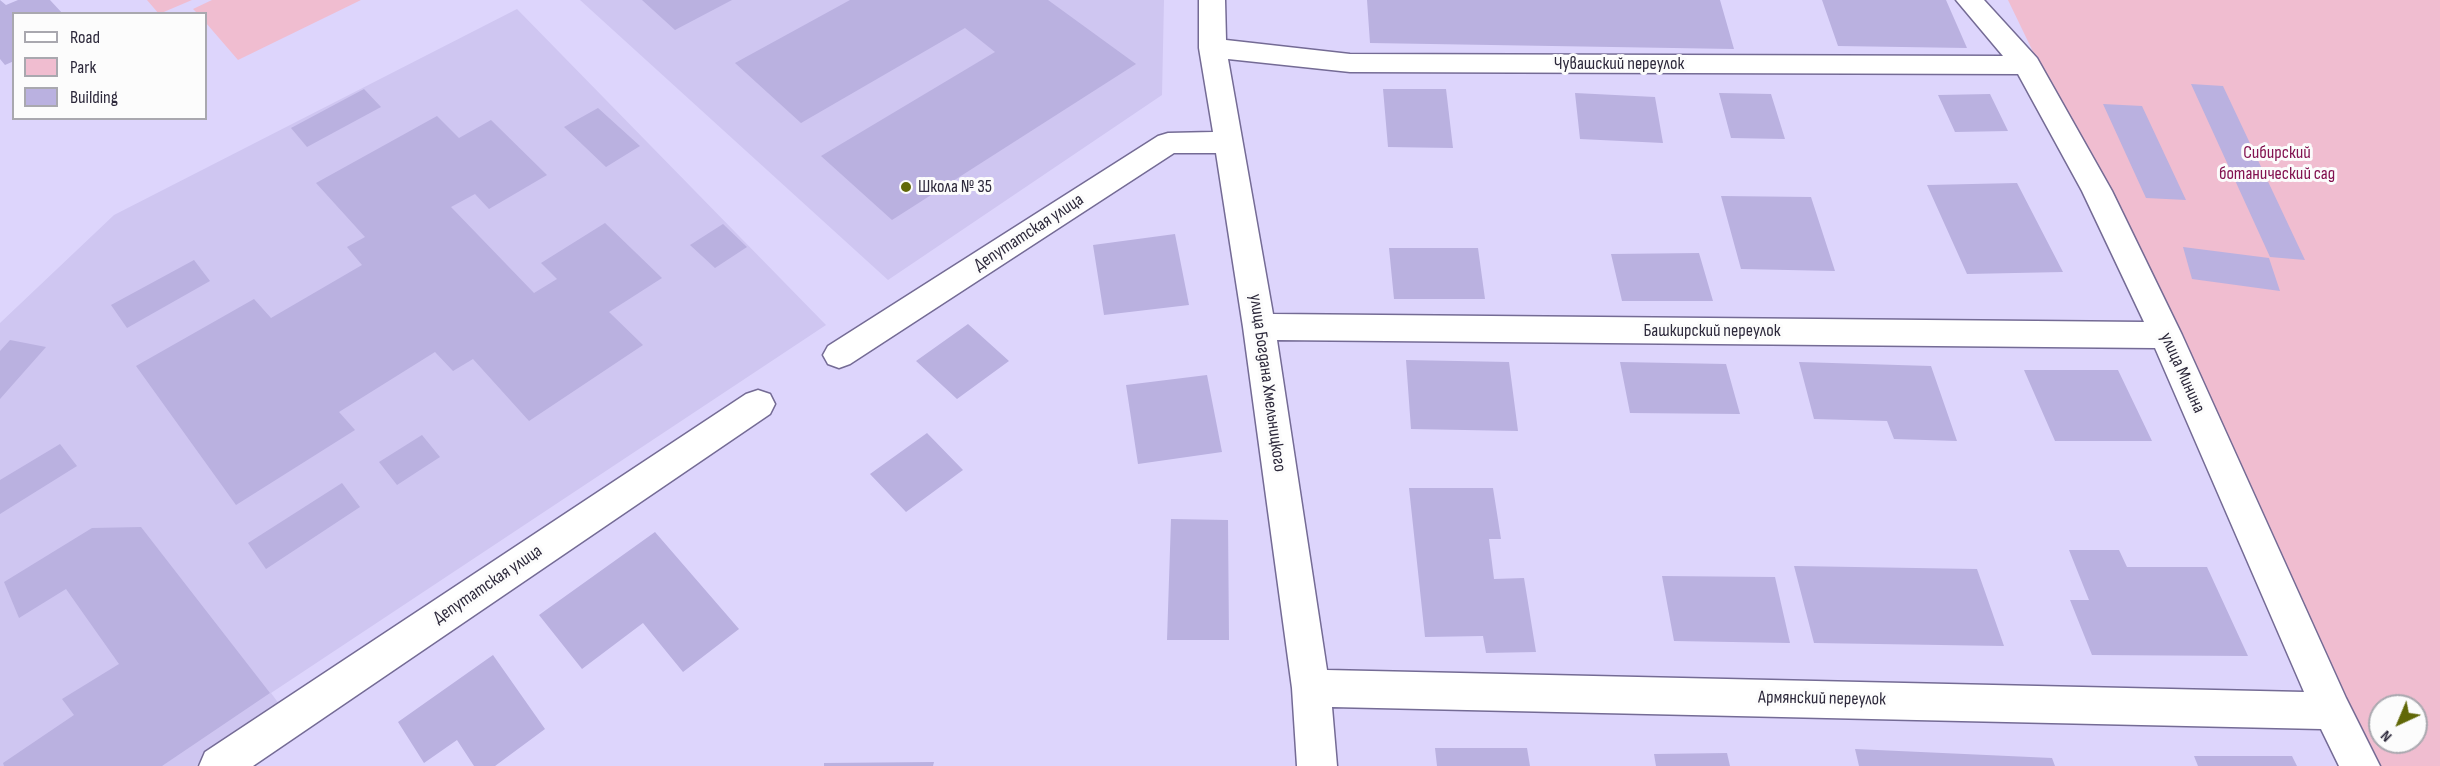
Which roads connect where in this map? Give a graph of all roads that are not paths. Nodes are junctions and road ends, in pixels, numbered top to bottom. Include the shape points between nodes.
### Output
1 (1212, 0) edge
2 (1969, 0) edge
3 (1213, 48) junction
4 (2027, 65) junction
5 (1228, 142) junction
6 (1259, 327) junction
7 (2166, 335) junction
8 (839, 355) dead end
9 (758, 404) dead end
10 (1311, 688) junction
11 (2332, 711) junction
12 (219, 766) edge
13 (1317, 766) edge
14 (2360, 766) edge

1 - 3 street, улица Богдана Хмельницкого
2 - 4 street, улица Минина
3 - 4 street, Чувашский переулок via 1350,63
3 - 5 street, улица Богдана Хмельницкого
4 - 7 street, улица Минина via 2097,191
5 - 6 street, улица Богдана Хмельницкого
5 - 8 street, Депутатская улица via 1168,143
6 - 7 street, Башкирский переулок
6 - 10 street, улица Богдана Хмельницкого
7 - 11 street, улица Минина
9 - 12 street, Депутатская улица
10 - 11 street, Армянский переулок
10 - 13 street, улица Богдана Хмельницкого
11 - 14 street, улица Минина

